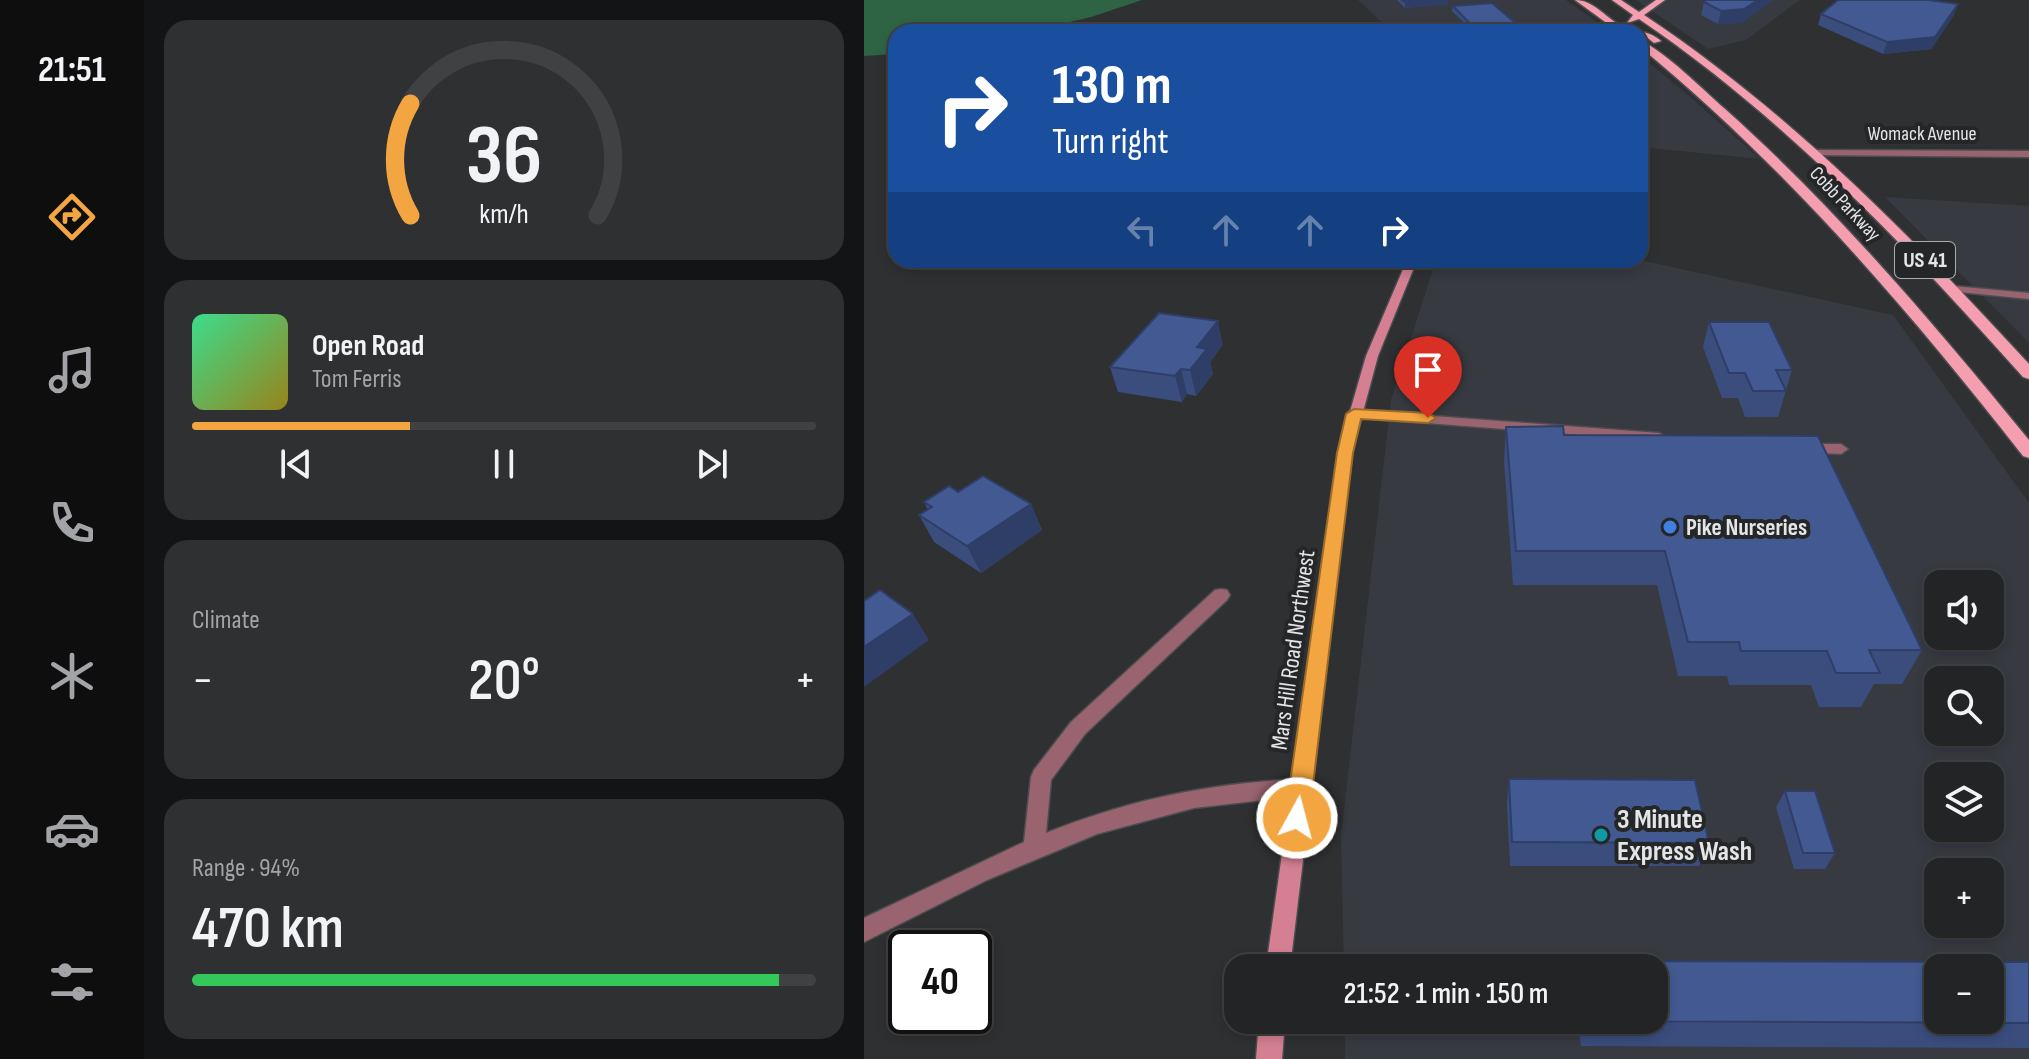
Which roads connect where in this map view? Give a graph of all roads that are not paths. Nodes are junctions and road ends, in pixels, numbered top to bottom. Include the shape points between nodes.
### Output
1 (1579, 0) edge
2 (1616, 0) edge
3 (1661, 0) edge
4 (1605, 4) dead end
5 (1640, 15) junction
6 (1609, 24) edge
7 (1628, 24) edge
8 (1648, 36) edge
9 (1648, 49) edge
10 (1648, 55) edge
11 (1658, 57) junction
12 (1689, 65) dead end
13 (1723, 91) dead end
14 (1775, 119) junction
15 (1814, 153) junction
16 (2029, 154) edge
17 (1409, 268) edge
18 (1953, 289) junction
19 (2029, 296) edge
20 (2029, 374) edge
21 (1354, 414) junction
22 (1681, 439) edge
23 (1790, 448) edge
24 (1841, 449) dead end
25 (2029, 452) edge
26 (1221, 595) dead end
27 (1301, 788) junction
28 (1034, 846) junction
29 (864, 930) edge
30 (1280, 954) edge
31 (1271, 1034) edge
32 (1269, 1059) edge

1 - 6 main road
2 - 5 main road, Cobb Parkway / US 41
3 - 5 main road
4 - 5 main road
5 - 7 main road
5 - 14 main road, Cobb Parkway / US 41
8 - 12 main road
9 - 11 main road, Cobb Parkway / US 41
10 - 11 main road
11 - 25 main road, Cobb Parkway / US 41 via 1745,132 1838,228 1924,322
13 - 14 main road
14 - 15 main road, Cobb Parkway / US 41
15 - 16 street, Womack Avenue
15 - 18 main road, Cobb Parkway / US 41
17 - 21 street, Mars Hill Road Northwest
18 - 19 street
18 - 20 main road, Cobb Parkway / US 41
21 - 22 street
21 - 27 street, Mars Hill Road Northwest
23 - 24 street
26 - 28 street via 1078,728 1041,777
27 - 28 street via 1180,801
27 - 30 street, Mars Hill Road Northwest
28 - 29 street
31 - 32 street

